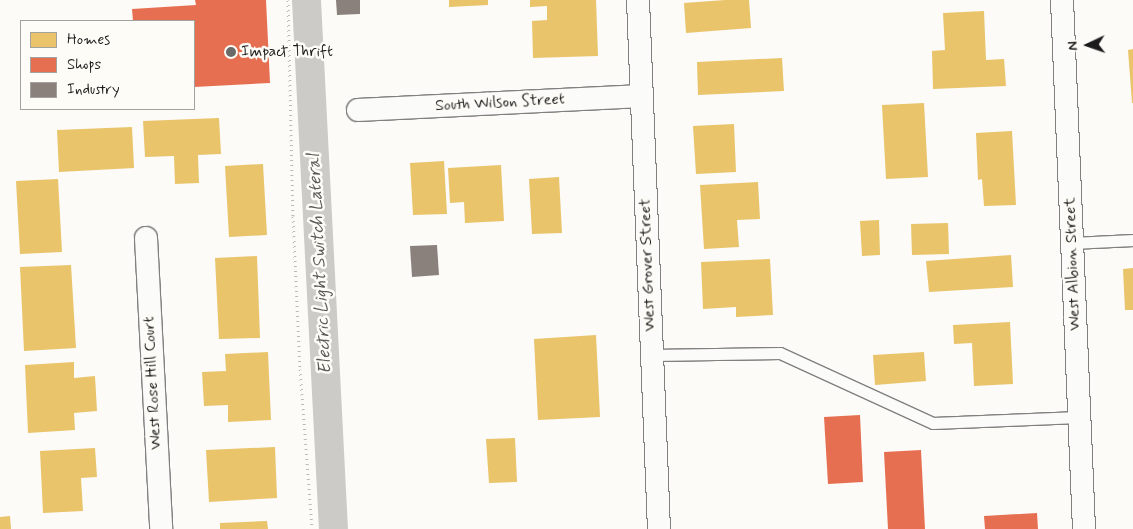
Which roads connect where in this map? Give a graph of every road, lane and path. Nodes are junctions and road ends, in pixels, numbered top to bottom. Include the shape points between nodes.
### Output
1 (288, 0) edge
2 (638, 0) edge
3 (1062, 0) edge
4 (642, 96) junction
5 (358, 110) dead end
6 (146, 238) dead end
7 (1133, 240) edge
8 (1072, 243) junction
9 (652, 355) junction
10 (1080, 417) junction
11 (161, 529) edge
12 (312, 529) edge
13 (659, 529) edge
14 (1084, 529) edge

1 - 12 path via 300,369
2 - 4 street, West Grover Street
3 - 8 street, West Albion Street
4 - 5 street, South Wilson Street
4 - 9 street, West Grover Street
6 - 11 street, West Rose Hill Court
7 - 8 lane
8 - 10 street, West Albion Street
9 - 10 lane via 780,353 933,423
9 - 13 street, West Grover Street
10 - 14 street, West Albion Street

